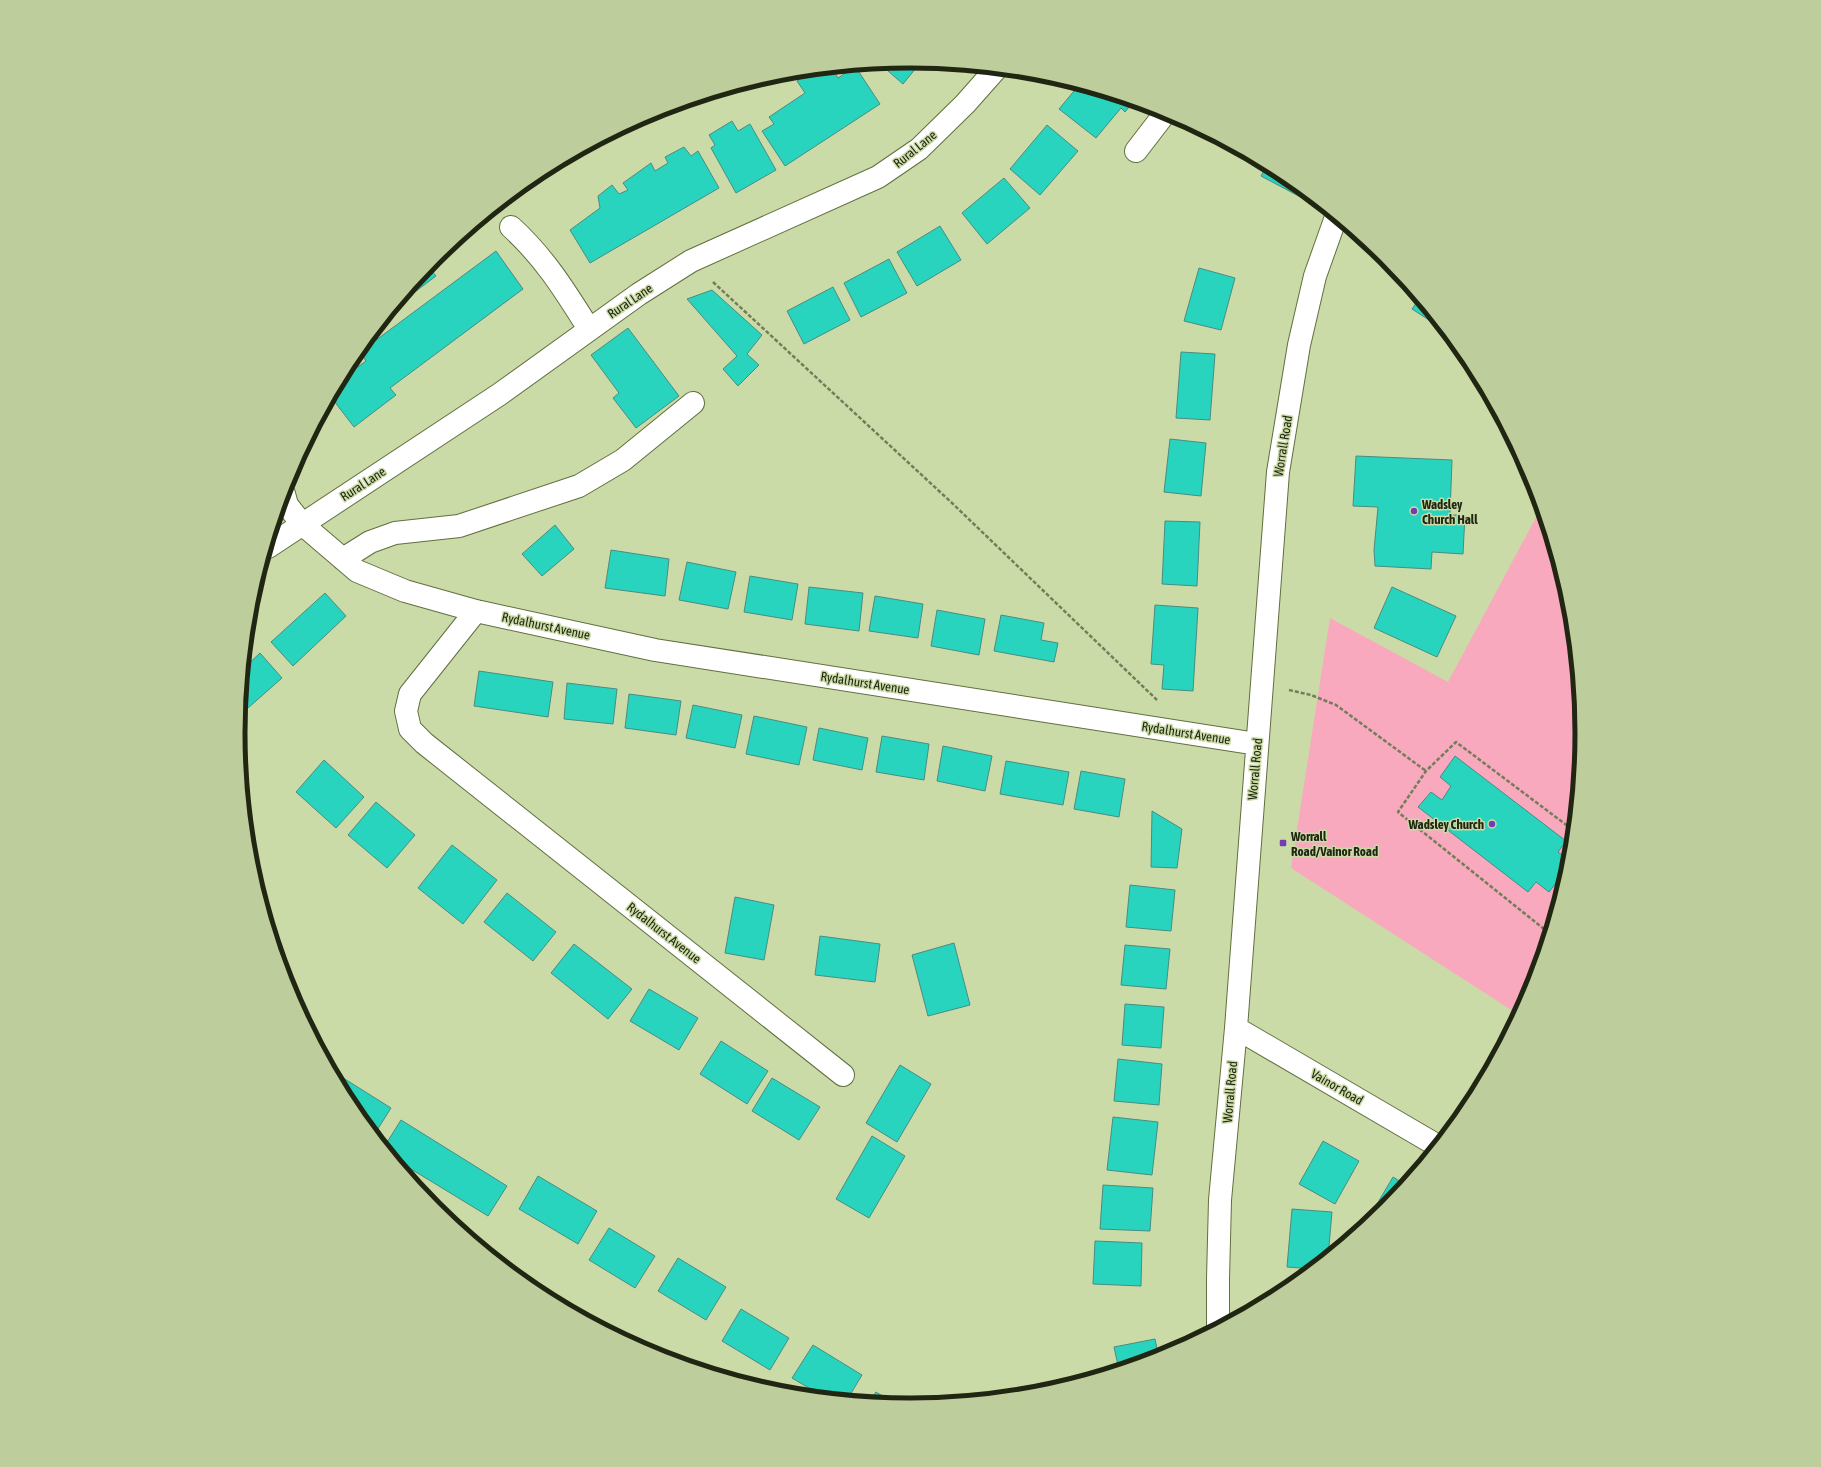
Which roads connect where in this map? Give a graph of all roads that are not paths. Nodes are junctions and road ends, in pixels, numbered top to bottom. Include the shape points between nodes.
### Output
1 (992, 73) edge
2 (1162, 118) edge
3 (1136, 151) dead end
4 (1335, 221) edge
5 (511, 227) dead end
6 (589, 329) junction
7 (693, 403) dead end
8 (287, 503) edge
9 (302, 524) junction
10 (273, 544) edge
11 (343, 559) junction
12 (476, 611) junction
13 (1257, 744) junction
14 (1236, 1028) junction
15 (843, 1075) dead end
16 (1434, 1144) edge
17 (1218, 1323) edge

1 - 6 street, Rural Lane via 919,149 878,177 691,261
2 - 3 street
4 - 13 street, Worrall Road via 1315,276 1301,338 1278,472
5 - 6 street via 551,270
6 - 9 street, Rural Lane via 500,394
7 - 11 street via 623,460 579,486 459,526 395,533 370,542
8 - 9 street, Rydalhurst Avenue
9 - 10 street, Rural Lane
9 - 11 street, Rydalhurst Avenue
11 - 12 street, Rydalhurst Avenue via 357,571 405,591
12 - 13 street, Rydalhurst Avenue via 655,650
12 - 15 street, Rydalhurst Avenue via 410,694 406,711 410,729 430,748
13 - 14 street, Worrall Road
14 - 16 street, Vainor Road
14 - 17 street, Worrall Road via 1220,1200

